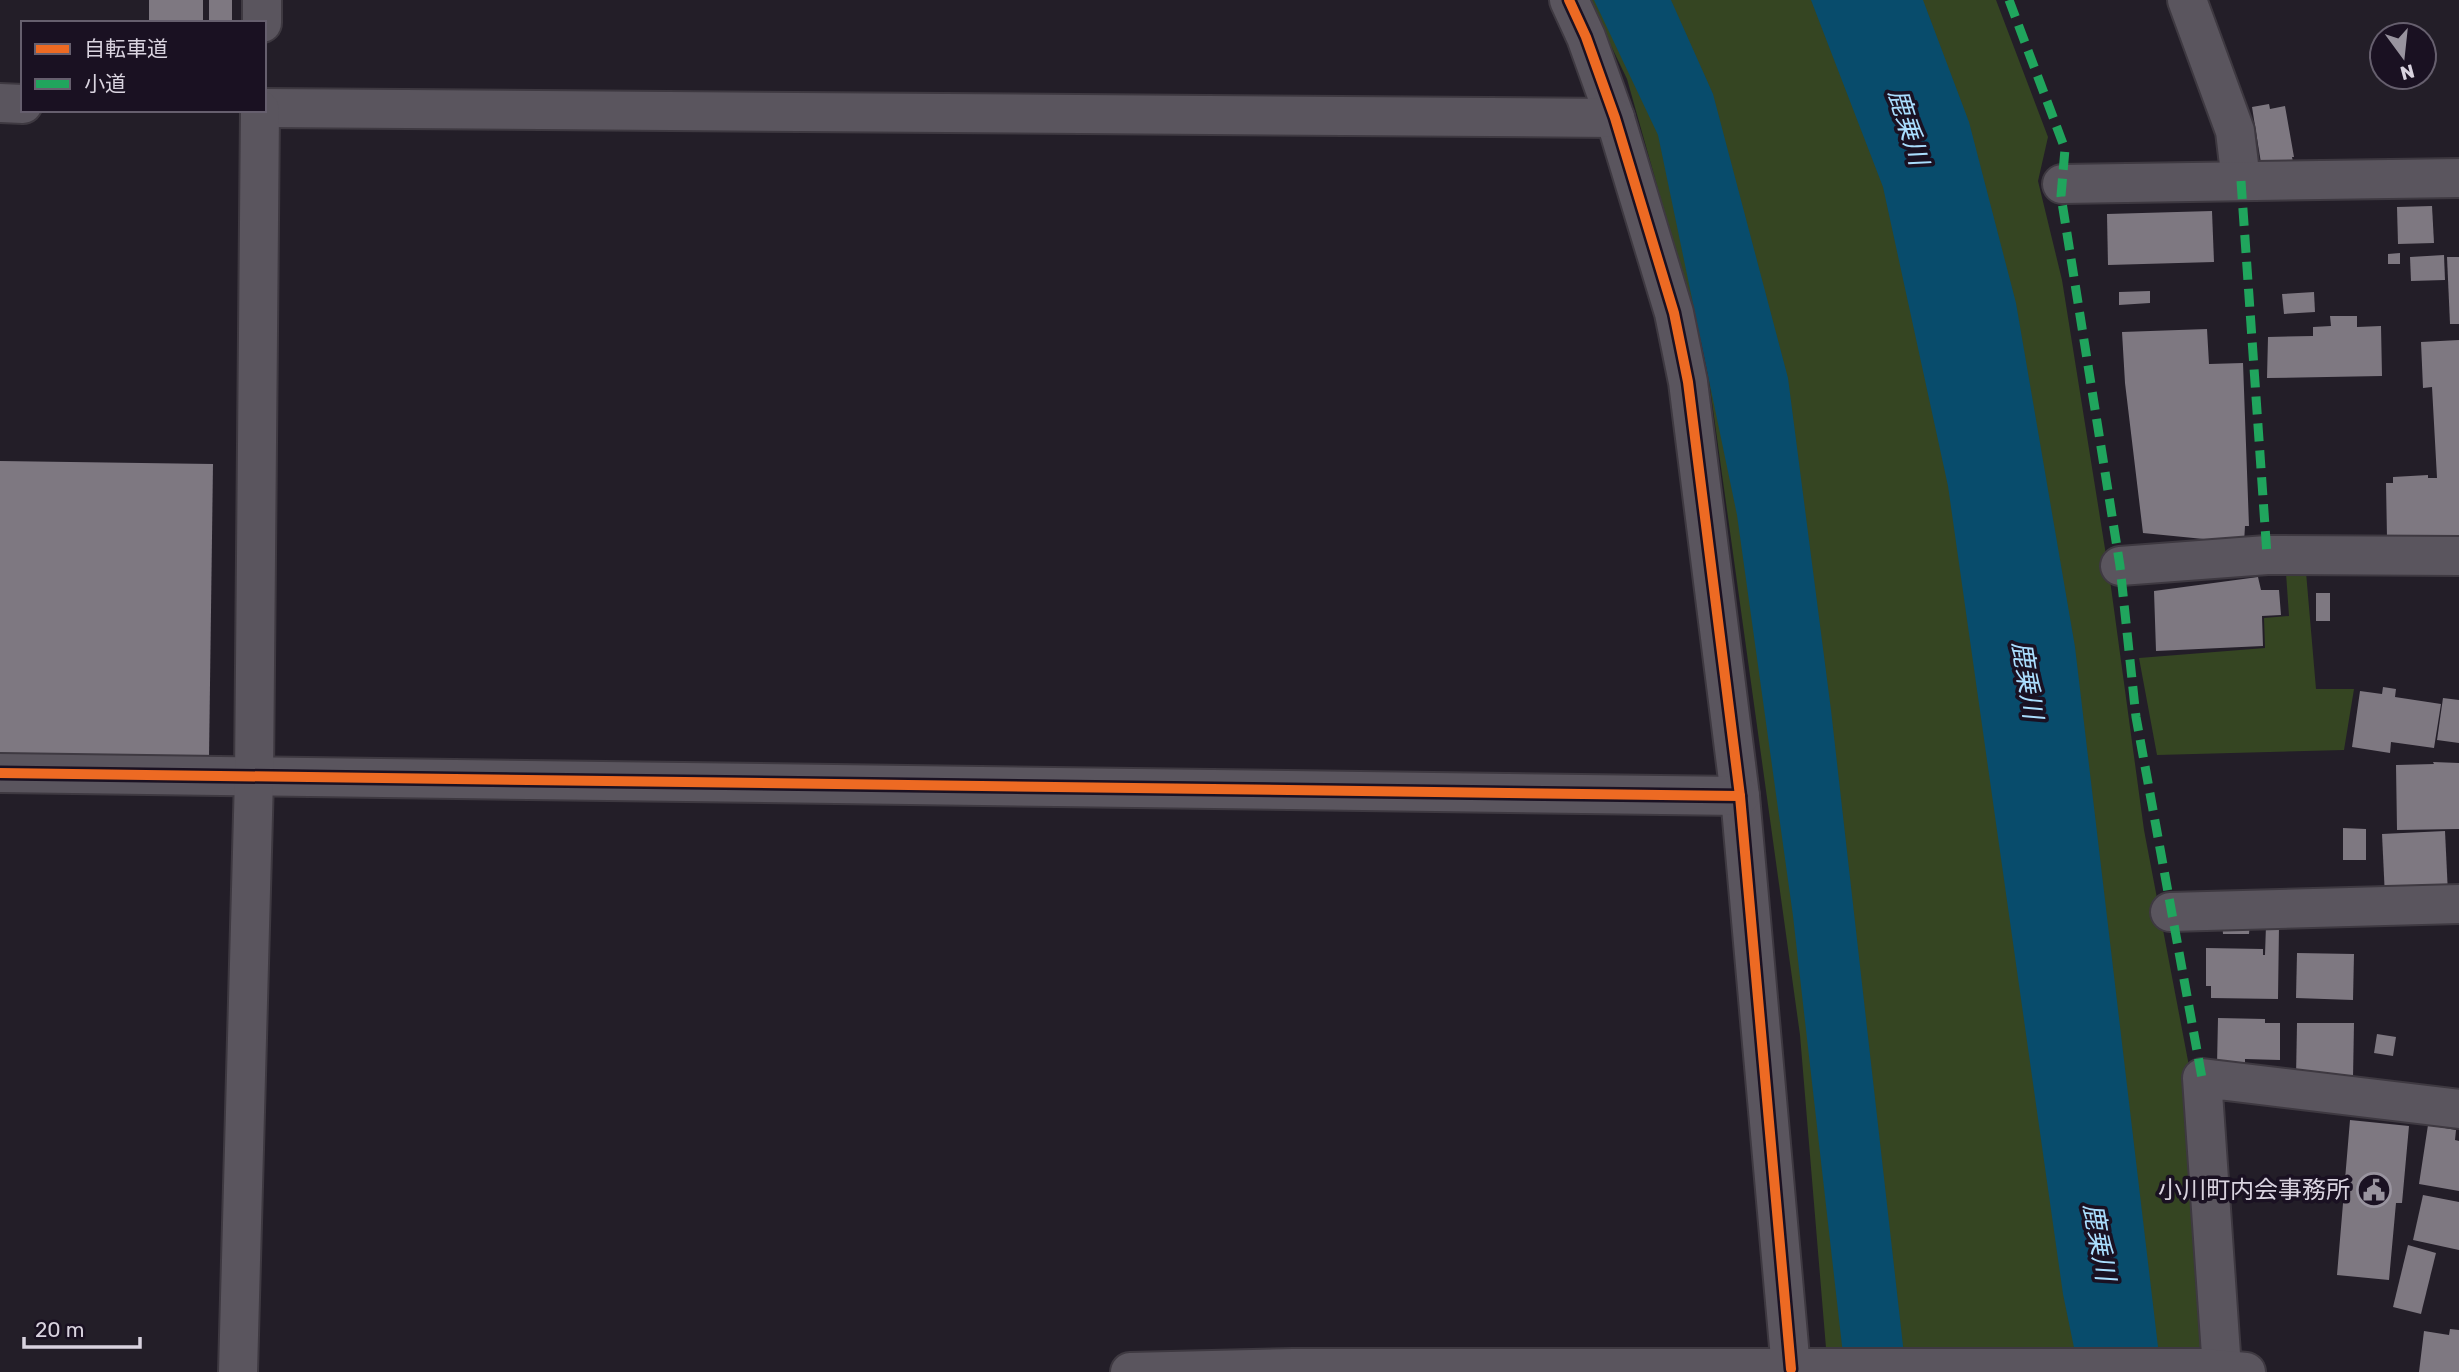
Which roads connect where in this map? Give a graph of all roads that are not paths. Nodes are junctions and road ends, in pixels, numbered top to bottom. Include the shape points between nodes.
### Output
1 (262, 0) edge
2 (1569, 0) edge
3 (2187, 0) edge
4 (262, 21) edge
5 (0, 103) edge
6 (21, 104) edge
7 (266, 109) edge
8 (262, 112) edge
9 (1615, 118) junction
10 (2459, 178) edge
11 (2241, 181) junction
12 (2062, 184) dead end
13 (2459, 556) edge
14 (2120, 566) dead end
15 (0, 773) edge
16 (254, 778) junction
17 (1740, 796) junction
18 (2459, 904) edge
19 (2170, 912) dead end
20 (2459, 1109) edge
21 (1805, 1368) junction
22 (2223, 1370) edge
23 (238, 1372) edge
24 (1130, 1372) edge

1 - 4 street
2 - 9 street
3 - 11 street via 2235,131
5 - 6 street
7 - 9 street
8 - 16 street
9 - 17 street via 1674,313 1688,382
10 - 11 street
11 - 12 street
13 - 14 street via 2267,555
15 - 16 street
16 - 17 street
16 - 23 street
17 - 21 street
18 - 19 street
20 - 22 street via 2202,1079
21 - 22 street
21 - 24 street

